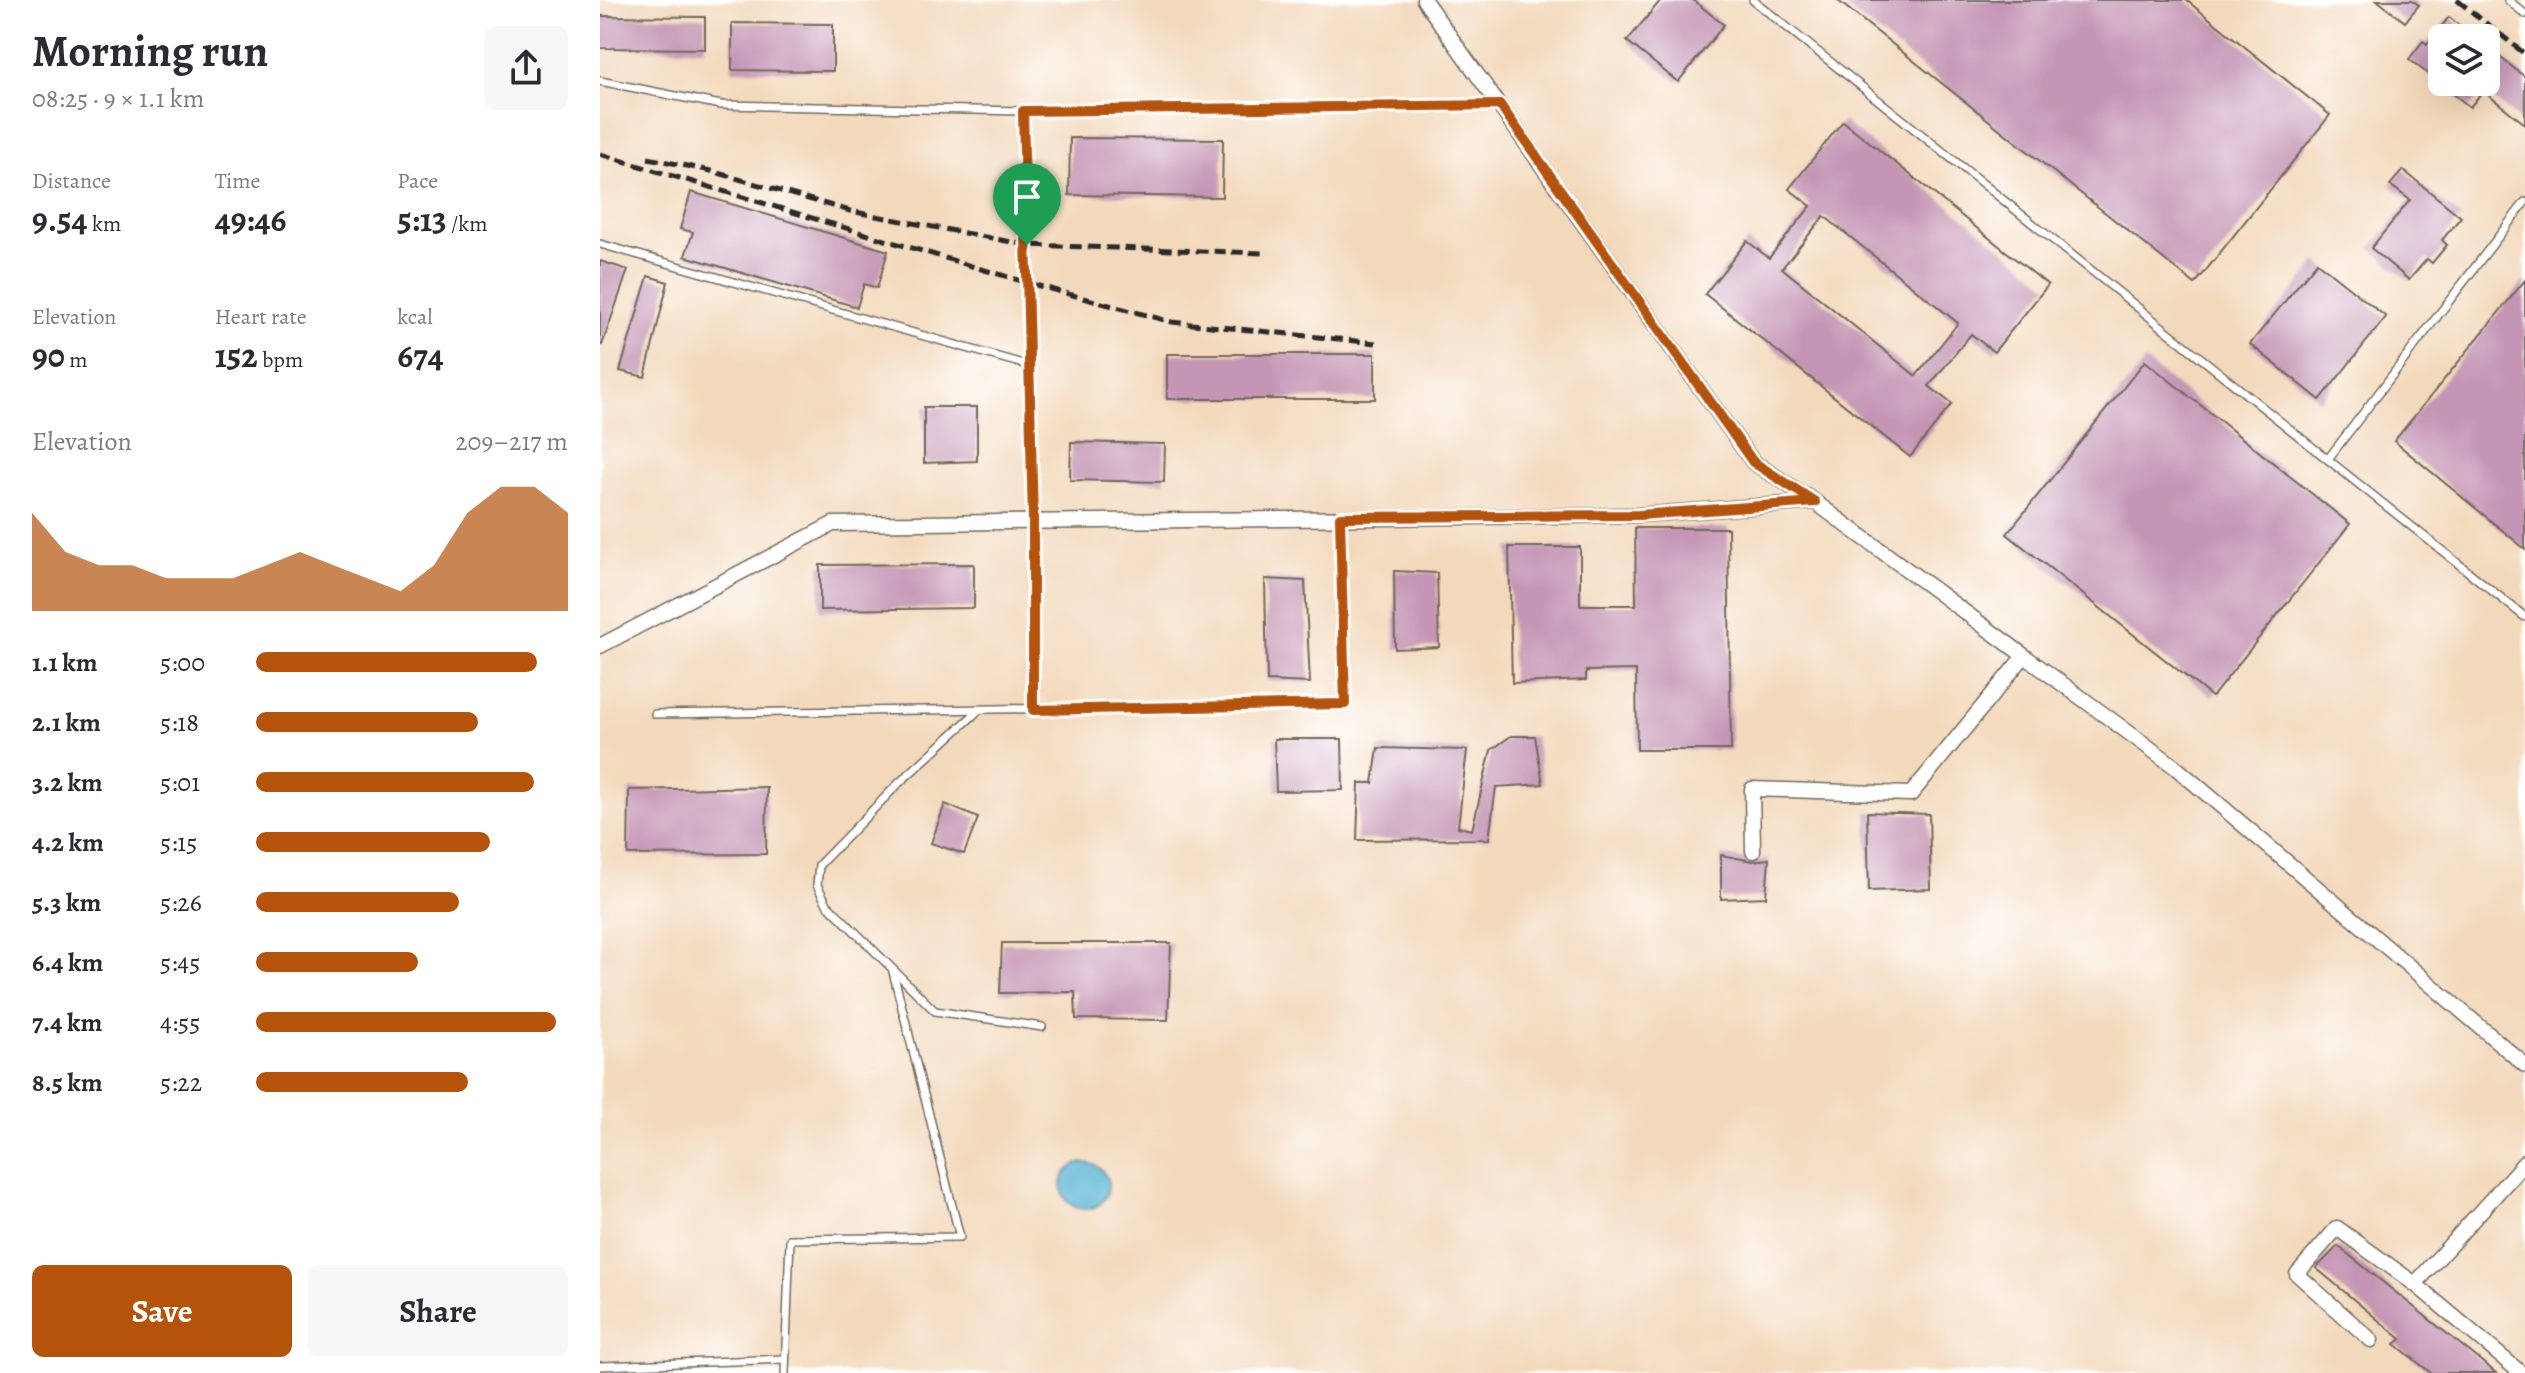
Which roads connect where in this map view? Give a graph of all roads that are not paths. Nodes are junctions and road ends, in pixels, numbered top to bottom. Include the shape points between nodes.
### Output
1 (1424, 0) edge
2 (1753, 0) edge
3 (2508, 0) edge
4 (2525, 14) edge
5 (600, 81) edge
6 (1500, 105) junction
7 (1023, 111) junction
8 (2525, 202) edge
9 (600, 244) edge
10 (1030, 366) junction
11 (2328, 459) junction
12 (1815, 502) junction
13 (1340, 517) junction
14 (1033, 521) junction
15 (2525, 617) edge
16 (600, 646) edge
17 (2024, 656) junction
18 (979, 710) junction
19 (1033, 710) junction
20 (655, 714) dead end
21 (1753, 851) dead end
22 (893, 972) junction
23 (1042, 1027) dead end
24 (2525, 1065) edge
25 (2525, 1162) edge
26 (2415, 1284) junction
27 (2371, 1340) dead end
28 (785, 1359) junction
29 (600, 1366) edge
30 (785, 1373) edge
31 (2521, 1373) edge

1 - 6 street
2 - 11 lane
3 - 4 lane
5 - 7 lane via 721,105
6 - 7 lane
6 - 12 street via 1753,462
7 - 10 lane
8 - 11 lane
9 - 10 lane
10 - 14 lane
11 - 15 lane
12 - 13 street via 1639,515
12 - 17 street
13 - 14 street
13 - 19 lane via 1345,704
14 - 16 street via 833,524
14 - 19 lane
17 - 21 street via 1911,794 1752,789
17 - 24 street via 2174,766
18 - 19 lane
18 - 20 lane
18 - 22 lane via 819,865 817,885 827,904
22 - 23 lane via 935,1011
22 - 28 lane via 960,1237 790,1239
25 - 26 street
26 - 27 street via 2337,1228 2297,1274
26 - 31 street
28 - 29 lane
28 - 30 lane

